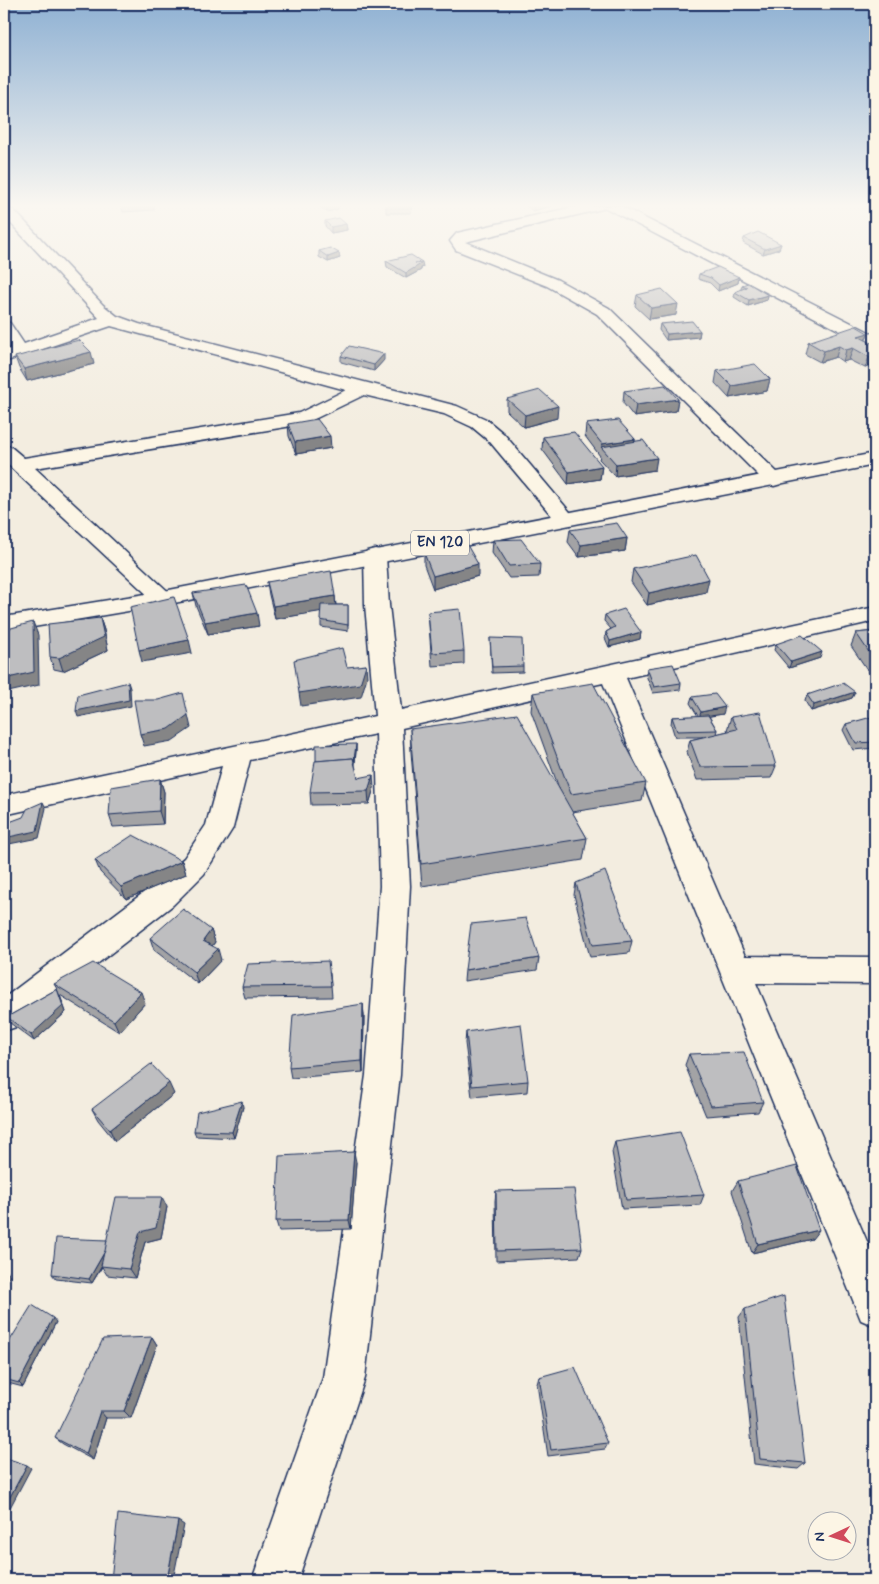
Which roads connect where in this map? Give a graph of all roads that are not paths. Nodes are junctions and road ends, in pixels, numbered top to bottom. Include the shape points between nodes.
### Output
1 (69, 280) edge
2 (547, 280) edge
3 (754, 280) edge
4 (111, 320) junction
5 (4, 327) edge
6 (875, 342) edge
7 (12, 354) edge
8 (362, 389) junction
9 (12, 458) edge
10 (875, 459) edge
11 (774, 480) junction
12 (564, 518) junction
13 (375, 556) junction
14 (164, 598) junction
15 (875, 614) edge
16 (4, 625) edge
17 (611, 672) junction
18 (389, 722) junction
19 (239, 753) junction
20 (4, 805) edge
21 (736, 969) junction
22 (875, 970) edge
23 (4, 1017) edge
24 (875, 1306) edge
25 (275, 1580) edge

1 - 4 street
2 - 11 street via 580,295 603,311
3 - 6 street
4 - 7 street
4 - 8 street
5 - 7 street
8 - 9 street via 304,418
8 - 12 street via 450,410 479,423 497,438
9 - 14 street
10 - 11 street, EN 120
11 - 12 street, EN 120
12 - 13 street, EN 120
13 - 14 street, EN 120
13 - 18 street
14 - 16 street, EN 120
15 - 17 street
17 - 18 street
17 - 21 street
18 - 19 street
18 - 25 street via 394,886 383,1075 344,1378
19 - 20 street
19 - 23 street via 219,828 194,866 162,896
21 - 22 street
21 - 24 street

